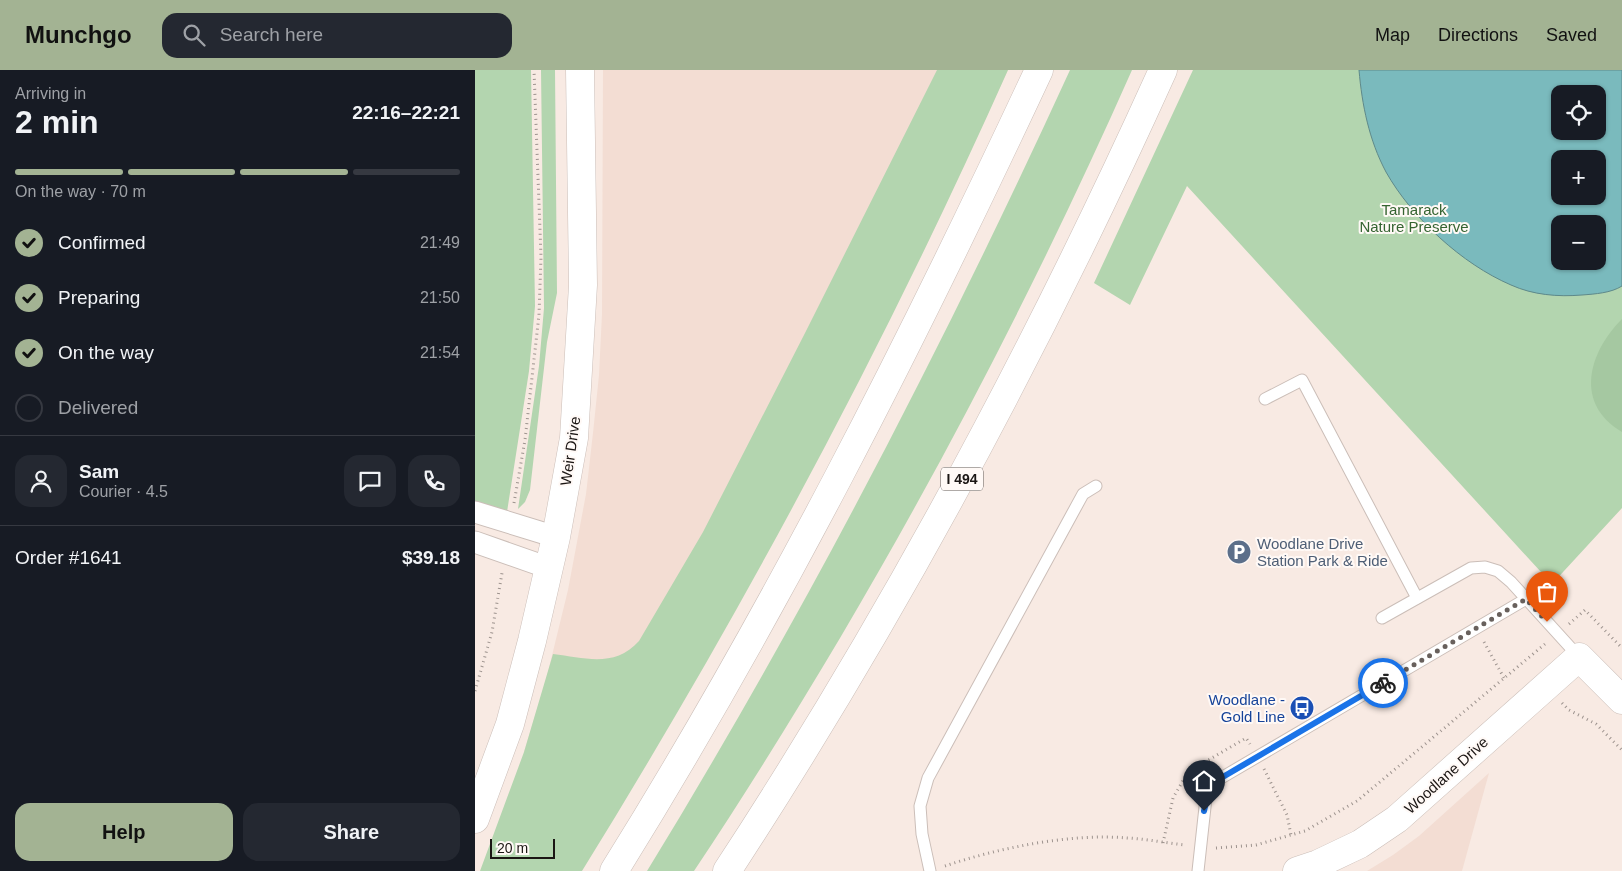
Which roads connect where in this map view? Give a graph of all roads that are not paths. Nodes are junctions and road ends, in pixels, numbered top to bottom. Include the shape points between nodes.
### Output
1 (580, 70) edge
2 (1039, 70) edge
3 (1163, 70) edge
4 (1265, 399) dead end
5 (1096, 486) dead end
6 (475, 512) edge
7 (556, 538) junction
8 (475, 542) edge
9 (549, 568) junction
10 (1417, 598) junction
11 (1526, 599) junction
12 (1382, 618) dead end
13 (1579, 657) junction
14 (1622, 700) edge
15 (475, 819) edge
16 (614, 871) edge
17 (727, 871) edge
18 (930, 871) edge
19 (1198, 871) edge
20 (1297, 871) edge

1 - 7 main road, Weir Drive via 583,285 574,438
2 - 16 main road via 946,267 846,462 735,665
3 - 17 main road, I 494 via 1077,255 955,492 851,672
4 - 10 lane via 1301,380
5 - 18 lane via 1083,494 928,778 920,806
6 - 7 street
7 - 9 main road, Weir Drive
8 - 9 street
9 - 15 main road, Weir Drive via 509,724
10 - 11 lane via 1471,568 1485,567 1498,571
10 - 12 lane
11 - 13 lane
11 - 19 lane via 1216,781 1206,798
13 - 14 main road
13 - 20 main road, Woodlane Drive via 1397,819 1360,844

